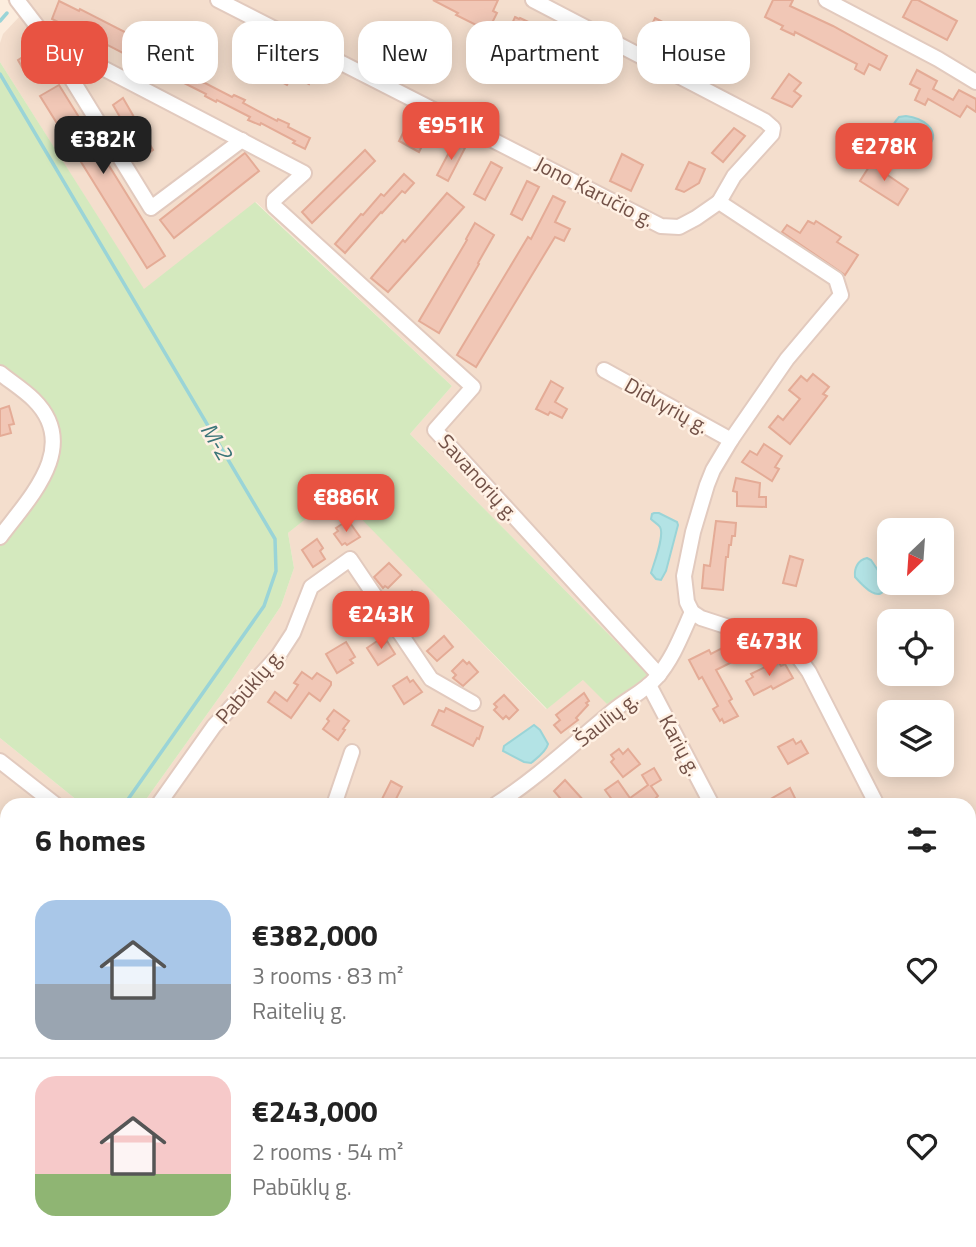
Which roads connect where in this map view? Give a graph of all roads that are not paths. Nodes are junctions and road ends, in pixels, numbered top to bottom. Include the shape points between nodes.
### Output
1 (16, 0) edge
2 (218, 0) edge
3 (533, 0) edge
4 (827, 0) edge
5 (33, 21) edge
6 (108, 70) edge
7 (976, 82) edge
8 (75, 84) edge
9 (242, 140) junction
10 (719, 202) junction
11 (604, 370) dead end
12 (0, 373) edge
13 (731, 440) junction
14 (0, 537) edge
15 (692, 612) junction
16 (654, 680) junction
17 (473, 703) dead end
18 (352, 752) dead end
19 (0, 761) edge
20 (47, 798) edge
21 (163, 798) edge
22 (336, 798) edge
23 (506, 798) edge
24 (709, 798) edge
25 (873, 798) edge

1 - 5 street
2 - 10 street, Jono Karučio g. via 661,226 679,227
3 - 10 street via 773,128
4 - 7 street
6 - 9 street
8 - 9 street via 151,208
9 - 16 street, Savanorių g. via 304,173 274,200 274,206 473,387 435,430
10 - 13 street via 836,279 841,295 788,359
11 - 13 street, Didvyrių g.
12 - 14 street via 45,415 52,431 52,453 44,479
13 - 15 street via 713,470 693,533 684,576
15 - 16 street, Šaulių g. via 671,657
15 - 25 street via 789,649 799,658
16 - 23 street, Šaulių g.
16 - 24 street, Karių g.
17 - 21 street, Pabūklų g. via 431,679 350,559 312,587 278,656 214,726
18 - 22 street
19 - 20 street

